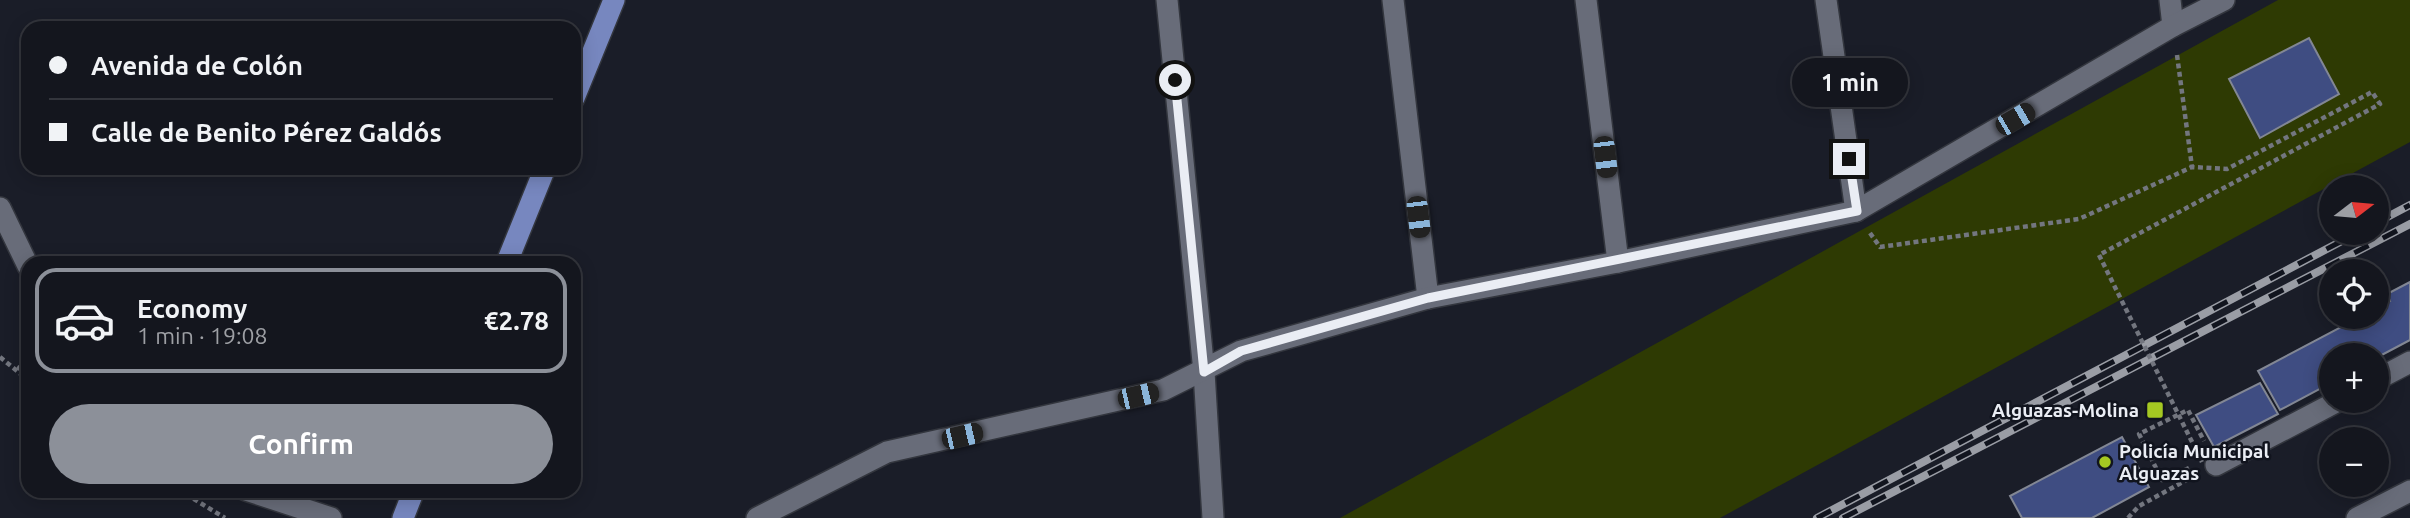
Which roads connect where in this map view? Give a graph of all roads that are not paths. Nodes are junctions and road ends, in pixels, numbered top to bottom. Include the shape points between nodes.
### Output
1 (614, 0) edge
2 (1167, 0) edge
3 (1393, 0) edge
4 (1586, 0) edge
5 (1826, 0) edge
6 (2170, 0) edge
7 (2224, 0) edge
8 (2173, 26) junction
9 (581, 81) edge
10 (542, 175) edge
11 (0, 208) edge
12 (1857, 211) junction
13 (23, 256) edge
14 (509, 256) edge
15 (1618, 262) junction
16 (1428, 298) junction
17 (2410, 362) edge
18 (1204, 372) junction
19 (2389, 373) edge
20 (2319, 411) edge
21 (2216, 465) road end
22 (2410, 491) edge
23 (270, 498) edge
24 (411, 498) edge
25 (331, 518) edge
26 (403, 518) edge
27 (757, 518) edge
28 (1213, 518) edge
29 (2357, 518) edge

1 - 9 main road
2 - 18 street
3 - 16 street
4 - 15 street
5 - 12 street
6 - 8 street
7 - 8 street
8 - 12 street
10 - 14 main road
11 - 13 street
12 - 15 street
15 - 16 street
16 - 18 street via 1241,351
17 - 19 street
18 - 27 street via 1163,390 887,453
18 - 28 street
20 - 21 street
22 - 29 street
23 - 25 street
24 - 26 main road

